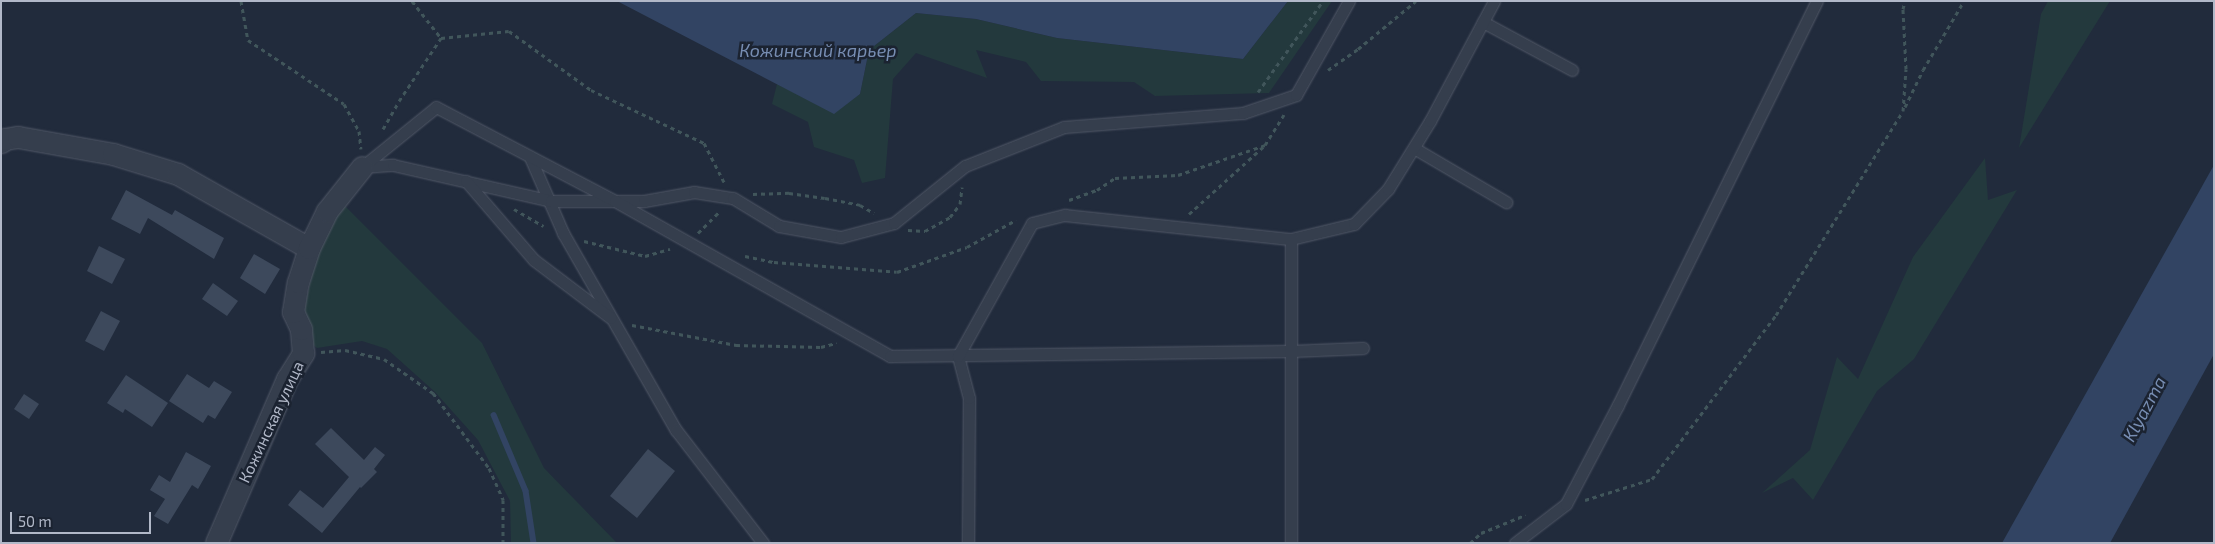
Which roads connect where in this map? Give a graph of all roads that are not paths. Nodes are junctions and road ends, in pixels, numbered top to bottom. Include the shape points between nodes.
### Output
1 (1349, 1) edge
2 (1494, 1) edge
3 (1818, 1) edge
4 (1483, 22) junction
5 (1572, 70) dead end
6 (1, 142) edge
7 (1414, 148) junction
8 (530, 157) junction
9 (362, 167) junction
10 (466, 181) junction
11 (551, 201) junction
12 (615, 201) junction
13 (1506, 202) dead end
14 (1291, 239) junction
15 (309, 248) junction
16 (616, 322) junction
17 (1363, 348) dead end
18 (1291, 351) junction
19 (958, 356) junction
20 (216, 543) edge
21 (763, 543) edge
22 (968, 543) edge
23 (1291, 543) edge
24 (1515, 543) edge

1 - 12 lane via 1296,95 1243,113 1064,126 965,166 894,223 841,237 779,226 733,198 694,192 644,201
2 - 4 lane
3 - 24 lane via 1566,504
4 - 5 lane
4 - 7 lane
6 - 15 street via 18,138 113,154 178,174
7 - 13 lane
7 - 14 lane via 1388,189 1354,224
8 - 9 lane via 436,107
8 - 11 lane
8 - 12 lane
9 - 10 lane via 393,165
9 - 15 street, Кожинская улица via 327,211
10 - 11 lane
10 - 16 lane via 534,260
11 - 12 lane
11 - 16 lane via 564,233
12 - 19 lane via 890,356
14 - 18 lane
14 - 19 lane via 1065,214 1032,223
15 - 20 street, Кожинская улица via 293,312 300,329 303,353 287,379
16 - 21 lane via 676,430
17 - 18 lane
18 - 19 lane
18 - 23 lane
19 - 22 lane via 969,398

